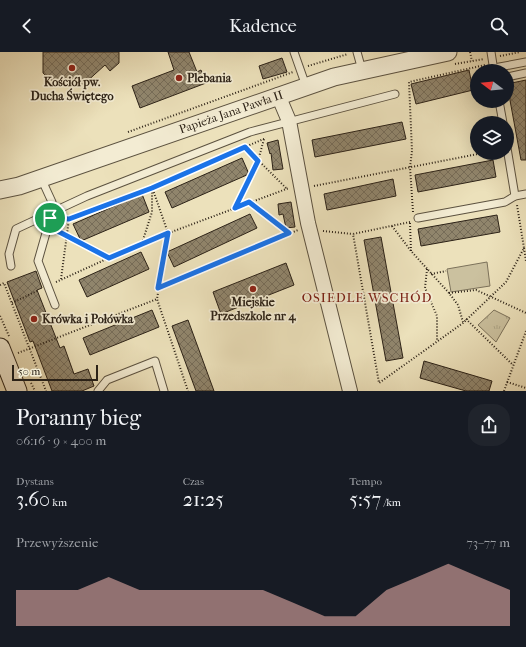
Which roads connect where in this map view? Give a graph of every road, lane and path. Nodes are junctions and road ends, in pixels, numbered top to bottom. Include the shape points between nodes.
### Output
1 (294, 52) edge
2 (358, 52) edge
3 (448, 52) edge
4 (470, 52) edge
5 (491, 52) edge
6 (472, 61) dead end
7 (526, 62) edge
8 (493, 64) edge
9 (513, 64) edge
10 (300, 69) junction
11 (362, 70) junction
12 (470, 71) edge
13 (526, 73) edge
14 (514, 76) edge
15 (306, 86) junction
16 (395, 94) dead end
17 (278, 95) junction
18 (289, 121) junction
19 (125, 133) dead end
20 (269, 137) dead end
21 (264, 139) junction
22 (245, 147) junction
23 (470, 155) edge
24 (509, 160) edge
25 (258, 161) junction
26 (410, 167) junction
27 (41, 178) junction
28 (19, 186) junction
29 (152, 188) junction
30 (286, 188) junction
31 (296, 188) junction
32 (0, 190) edge
33 (526, 194) edge
34 (515, 196) junction
35 (0, 197) edge
36 (249, 202) junction
37 (235, 208) junction
38 (51, 215) junction
39 (418, 218) dead end
40 (69, 219) junction
41 (410, 222) junction
42 (48, 226) junction
43 (392, 226) junction
44 (299, 230) dead end
45 (316, 230) dead end
46 (168, 233) junction
47 (289, 233) junction
48 (353, 234) junction
49 (67, 236) junction
50 (142, 243) junction
51 (524, 248) junction
52 (412, 251) junction
53 (109, 258) junction
54 (526, 261) edge
55 (11, 266) dead end
56 (427, 269) junction
57 (446, 271) dead end
58 (431, 274) junction
59 (61, 280) junction
60 (0, 285) edge
61 (48, 286) junction
62 (158, 288) junction
63 (449, 294) junction
64 (491, 296) junction
65 (157, 299) junction
66 (12, 303) junction
67 (55, 305) dead end
68 (526, 313) edge
69 (466, 319) junction
70 (463, 323) junction
71 (526, 331) edge
72 (437, 342) junction
73 (30, 349) junction
74 (8, 351) edge
75 (513, 365) junction
76 (507, 382) junction
77 (526, 388) edge
78 (17, 391) edge
79 (46, 391) edge
80 (98, 391) edge
81 (164, 391) edge
82 (188, 391) edge
83 (350, 391) edge
84 (504, 391) edge

1 - 10 lane
2 - 10 path
2 - 11 lane
3 - 11 street, Papieża Jana Pawła II
4 - 6 path
5 - 8 lane
7 - 9 lane
10 - 15 lane
10 - 19 path
11 - 15 street, Papieża Jana Pawła II
12 - 26 path via 410,82
13 - 14 lane
15 - 17 street, Papieża Jana Pawła II
16 - 18 lane
17 - 18 street
17 - 27 street, Papieża Jana Pawła II
18 - 31 street
18 - 38 lane via 250,132 87,196
20 - 21 path
21 - 22 path
21 - 25 path
22 - 25 path
22 - 29 path
23 - 26 path
24 - 34 lane
25 - 30 path
25 - 37 path
26 - 31 path
26 - 41 path via 414,219
27 - 28 street, Papieża Jana Pawła II
27 - 38 lane via 52,202
28 - 32 street, Papieża Jana Pawła II
28 - 35 street, Papieża Jana Pawła II
29 - 40 path
29 - 46 path
29 - 50 path via 152,212
30 - 31 path
30 - 36 path
31 - 83 street
33 - 34 lane
34 - 39 lane via 506,202
34 - 51 path
36 - 37 path
36 - 47 path
37 - 46 path
38 - 40 path
38 - 42 lane
38 - 55 lane via 16,229 9,254
40 - 49 path
41 - 43 path
41 - 52 path
42 - 49 path
42 - 61 lane via 38,261
43 - 48 path
43 - 52 path
44 - 47 path
45 - 48 path
46 - 50 path
46 - 62 path
47 - 62 path
48 - 72 path via 379,383
49 - 53 path
49 - 59 path
50 - 53 path
51 - 54 path
51 - 64 path via 506,282
52 - 56 path
53 - 59 path
56 - 58 path
56 - 72 path via 425,288 437,316
57 - 58 path
58 - 63 path
59 - 61 path
60 - 66 path via 4,283
61 - 66 path
61 - 67 lane
62 - 65 path
63 - 64 path via 476,290
63 - 70 path via 458,305
64 - 68 path
64 - 69 path
65 - 73 path
65 - 82 path
66 - 73 path
69 - 70 path
69 - 75 path
70 - 72 path
71 - 75 path
73 - 74 path
73 - 79 path
74 - 78 main road
75 - 76 path
76 - 77 path
76 - 84 path
80 - 81 lane via 107,380 155,361

